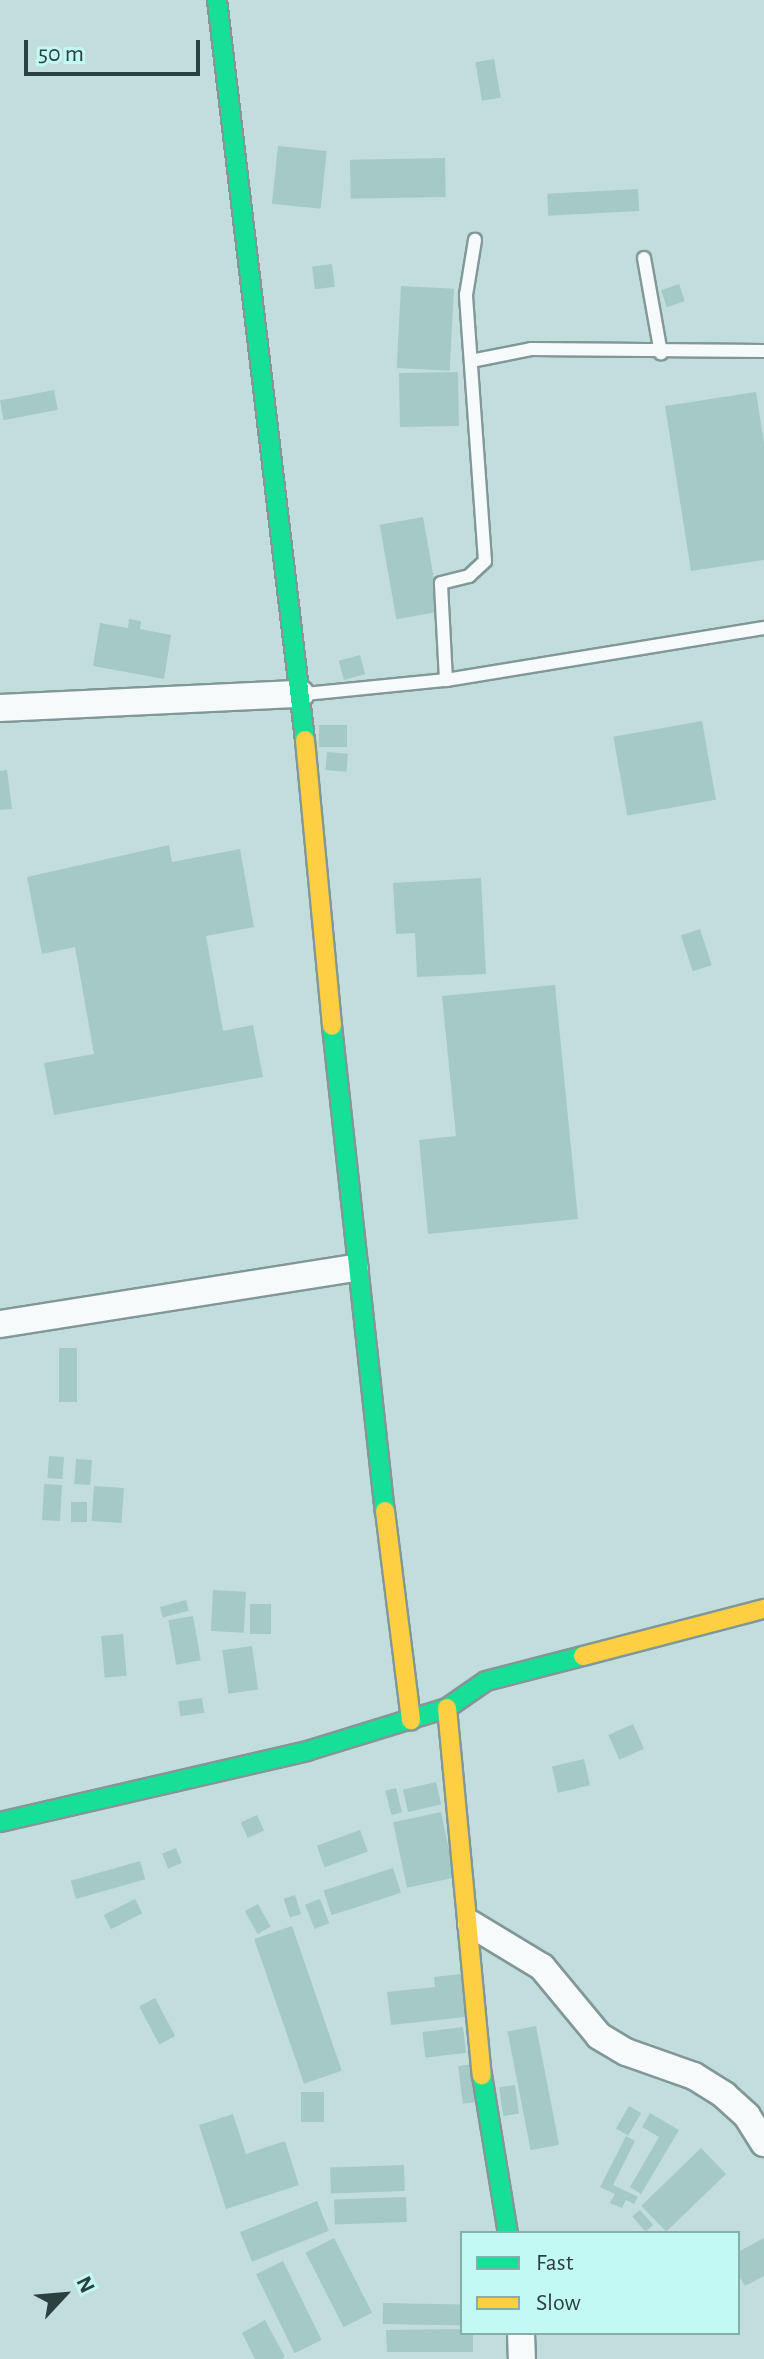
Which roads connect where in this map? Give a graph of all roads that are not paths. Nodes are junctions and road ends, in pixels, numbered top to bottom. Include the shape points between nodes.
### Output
1 (217, 0) edge
2 (475, 240) dead end
3 (644, 258) dead end
4 (764, 351) edge
5 (661, 353) junction
6 (471, 361) junction
7 (764, 628) edge
8 (446, 680) junction
9 (301, 694) junction
10 (0, 708) edge
11 (355, 1268) junction
12 (0, 1324) edge
13 (764, 1609) edge
14 (447, 1708) junction
15 (411, 1720) junction
16 (0, 1822) edge
17 (471, 1924) junction
18 (764, 2143) edge
19 (508, 2231) edge

1 - 9 street
2 - 6 lane via 466,295
3 - 5 lane
4 - 5 lane
5 - 6 lane via 531,349
6 - 8 lane via 485,561 469,576 441,583
7 - 8 lane
8 - 9 lane
9 - 10 street
9 - 11 street
11 - 12 street
11 - 15 street
13 - 14 street via 486,1681
14 - 15 street
14 - 17 street
15 - 16 street via 307,1751
17 - 18 street via 542,1967 599,2036 626,2052 694,2076 724,2095 747,2116
17 - 19 street via 485,2109

